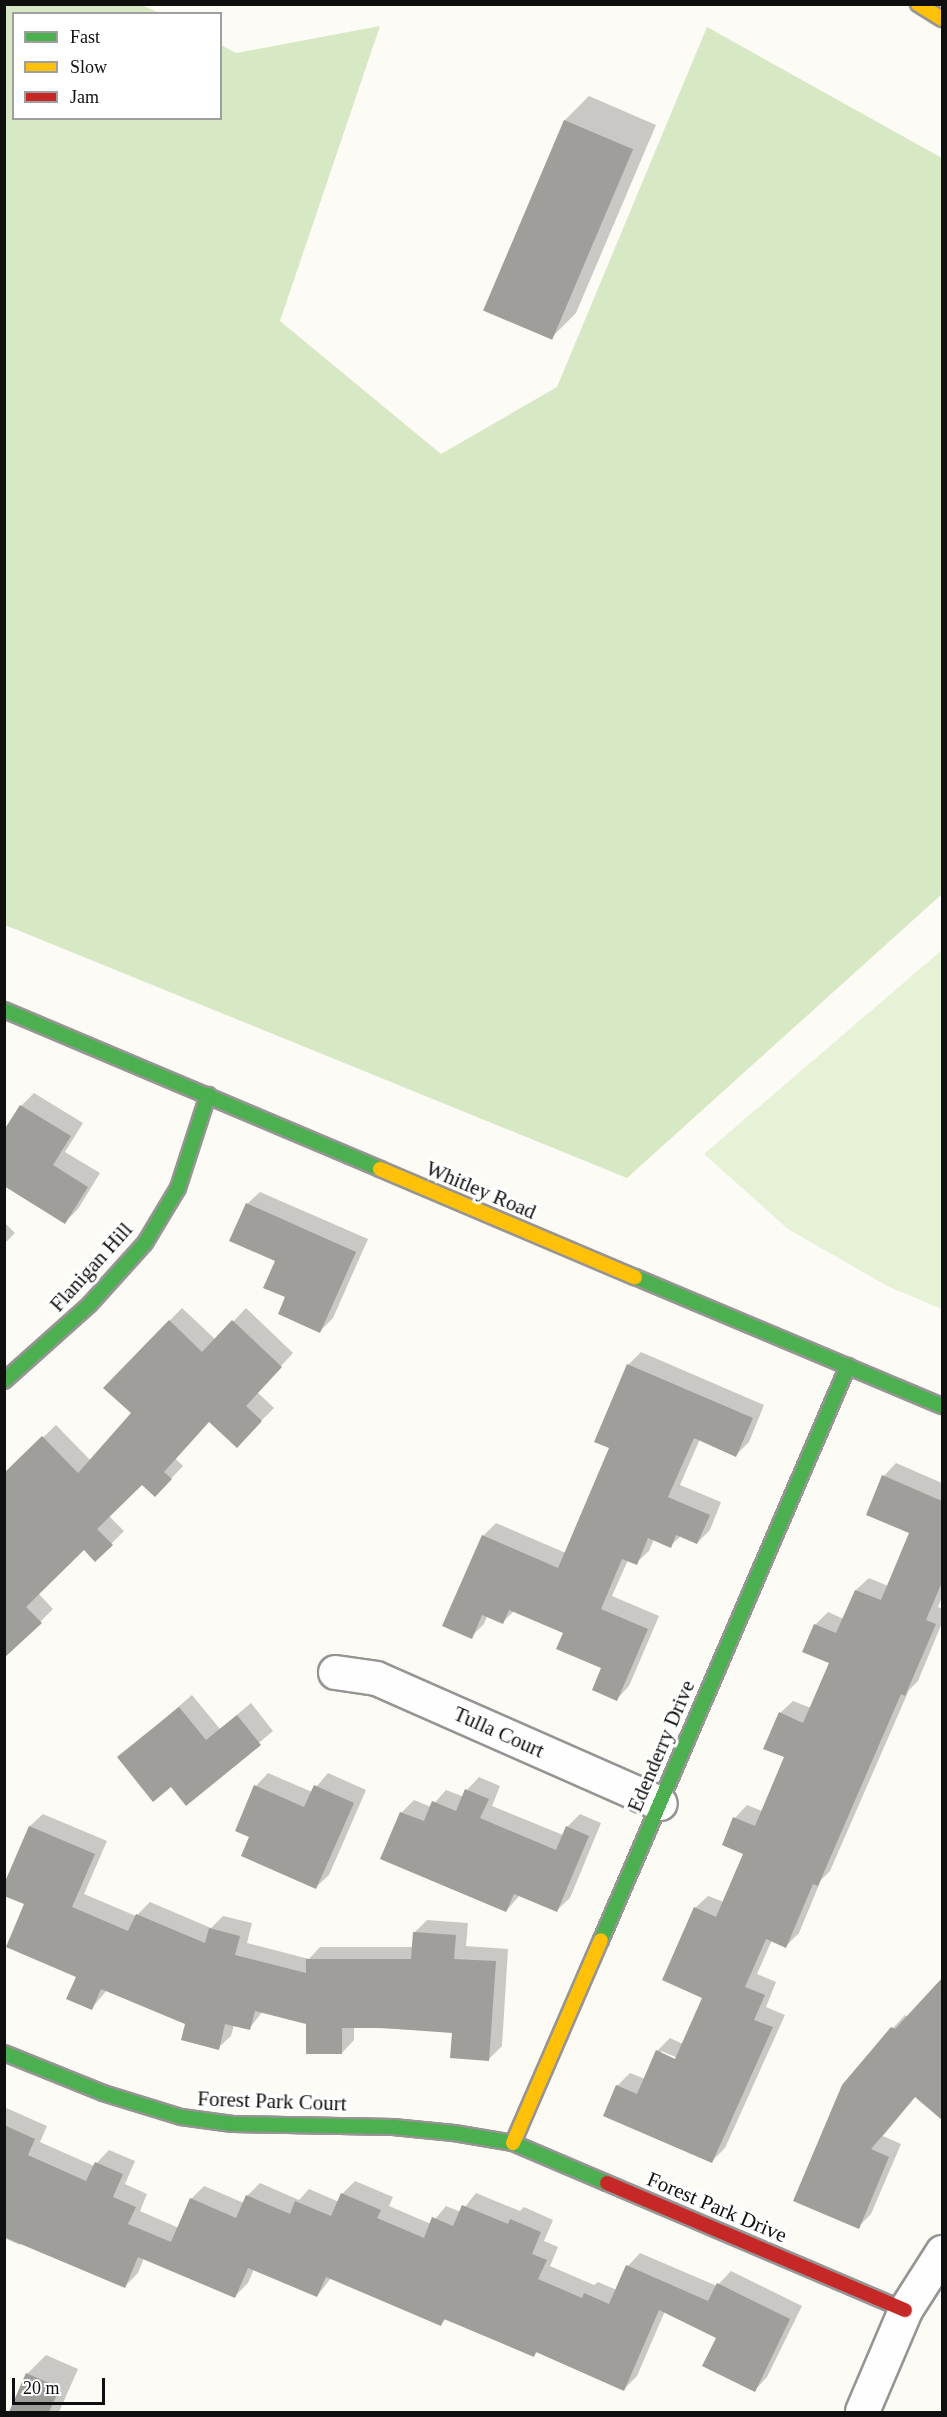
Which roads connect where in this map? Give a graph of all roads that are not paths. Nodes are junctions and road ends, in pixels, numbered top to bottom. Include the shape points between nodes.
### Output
1 (918, 4) edge
2 (942, 19) edge
3 (4, 1010) edge
4 (208, 1095) junction
5 (848, 1366) junction
6 (4, 1381) edge
7 (942, 1406) edge
8 (335, 1672) dead end
9 (660, 1803) junction
10 (4, 2053) edge
11 (513, 2143) junction
12 (942, 2252) edge
13 (905, 2310) junction
14 (862, 2411) dead end

1 - 2 street
3 - 4 street, Whitley Road
4 - 5 street, Whitley Road
4 - 6 street, Flanigan Hill via 178,1188 145,1243 90,1304
5 - 7 street, Whitley Road
5 - 9 street, Edenderry Drive
8 - 9 street, Tulla Court via 376,1678
9 - 11 street, Edenderry Drive
10 - 11 street, Forest Park Court via 103,2093 181,2117 233,2124 393,2127
11 - 13 street, Forest Park Drive
12 - 13 street
13 - 14 street

